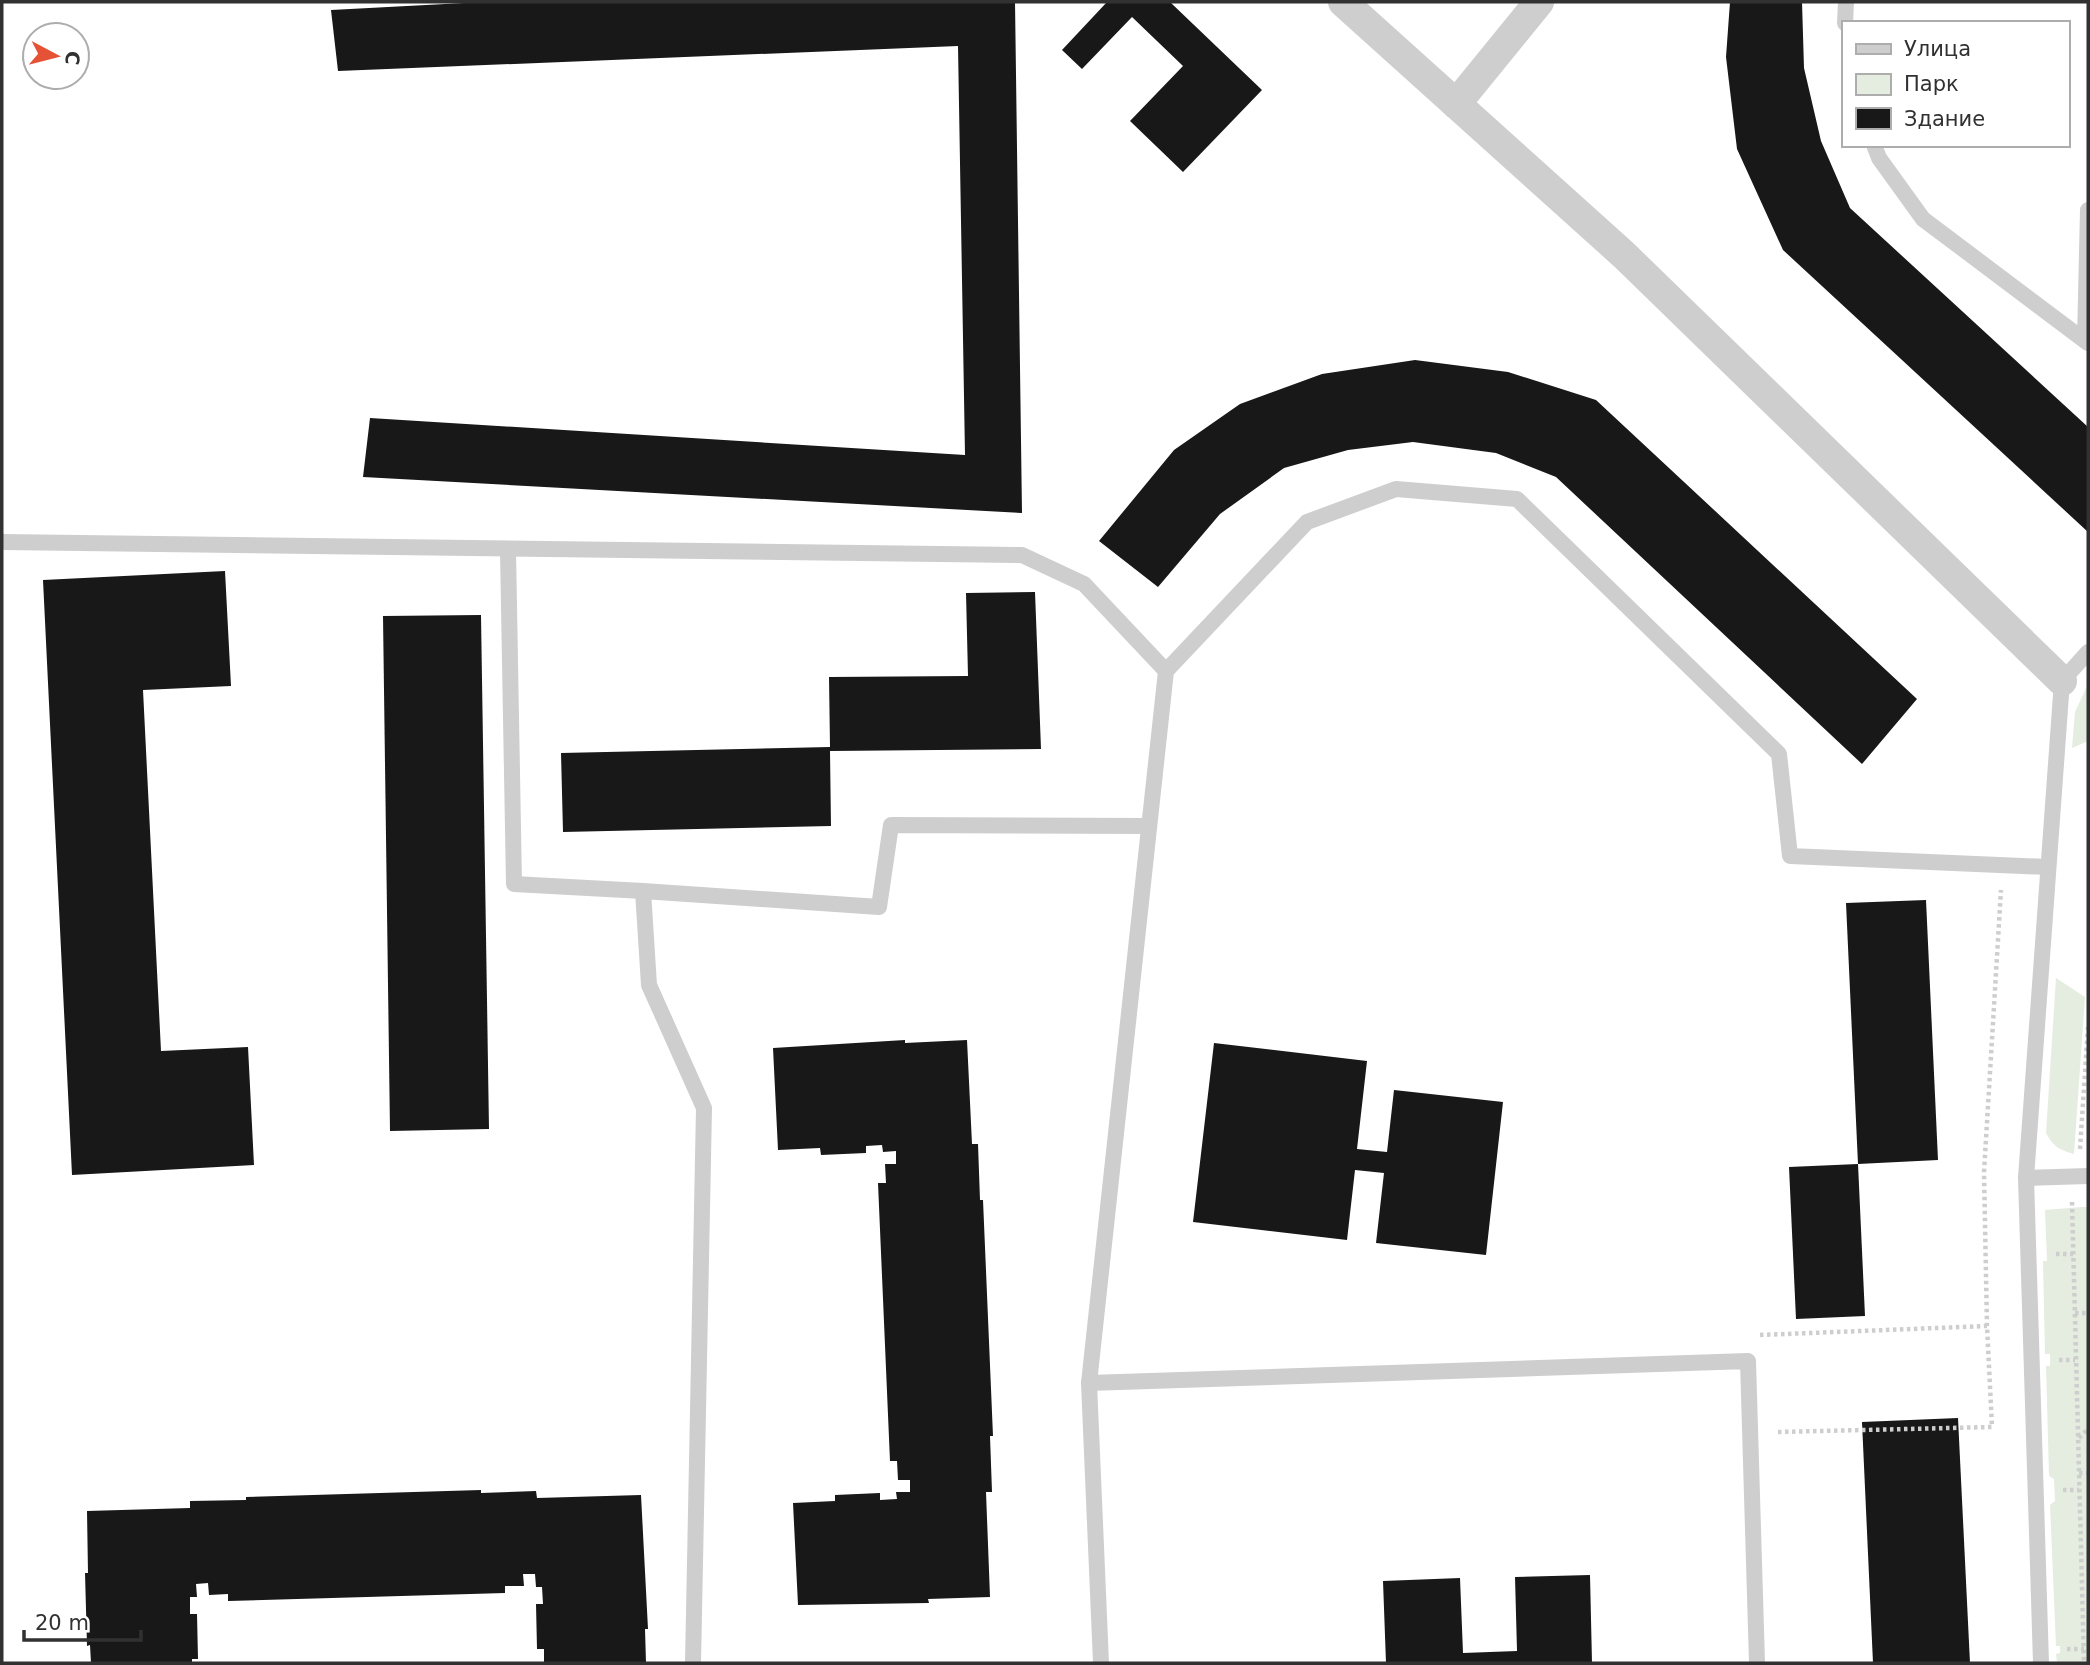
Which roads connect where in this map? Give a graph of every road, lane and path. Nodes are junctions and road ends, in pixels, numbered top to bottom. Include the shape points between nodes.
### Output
1 (1343, 2) edge
2 (1539, 2) edge
3 (1846, 2) edge
4 (1845, 21) edge
5 (1455, 104) junction
6 (1875, 147) edge
7 (2088, 210) edge
8 (2087, 341) edge
9 (2, 542) edge
10 (508, 550) junction
11 (2088, 652) edge
12 (1166, 671) junction
13 (2062, 681) junction
14 (1149, 826) junction
15 (2002, 865) junction
16 (2048, 867) junction
17 (643, 891) junction
18 (2088, 1027) edge
19 (2080, 1155) dead end
20 (2088, 1176) edge
21 (2026, 1178) junction
22 (2072, 1196) dead end
23 (2075, 1313) junction
24 (2088, 1313) edge
25 (1987, 1326) junction
26 (1755, 1335) dead end
27 (1089, 1383) junction
28 (2088, 1429) edge
29 (1750, 1433) junction
30 (2078, 1438) junction
31 (2079, 1473) junction
32 (2088, 1473) edge
33 (2080, 1511) junction
34 (2088, 1511) edge
35 (2080, 1533) junction
36 (2088, 1538) edge
37 (2086, 1644) edge
38 (693, 1663) edge
39 (1101, 1663) edge
40 (1757, 1663) edge
41 (2041, 1663) edge
42 (2084, 1663) edge

1 - 5 street
2 - 5 street
3 - 4 lane
5 - 13 street via 1624,255
6 - 8 lane via 1923,219
7 - 8 lane
9 - 10 lane
10 - 12 lane via 1023,555 1084,584
10 - 17 lane via 514,884
11 - 13 lane
12 - 14 lane
12 - 15 lane via 1307,522 1396,489 1517,499 1779,754 1790,856
13 - 16 lane
14 - 17 lane via 891,825 879,907
14 - 27 lane
15 - 16 lane
15 - 25 path via 1984,1172
16 - 21 lane
17 - 38 lane via 649,985 704,1108
18 - 19 path
20 - 21 lane
21 - 41 lane
22 - 23 path
23 - 24 path
23 - 30 path
25 - 26 path
25 - 29 path via 1992,1427
27 - 29 lane via 1748,1361
27 - 39 lane
28 - 30 path
29 - 40 lane
30 - 31 path
31 - 32 path
31 - 33 path
33 - 34 path
33 - 35 path
35 - 36 path
35 - 37 path
37 - 42 path

